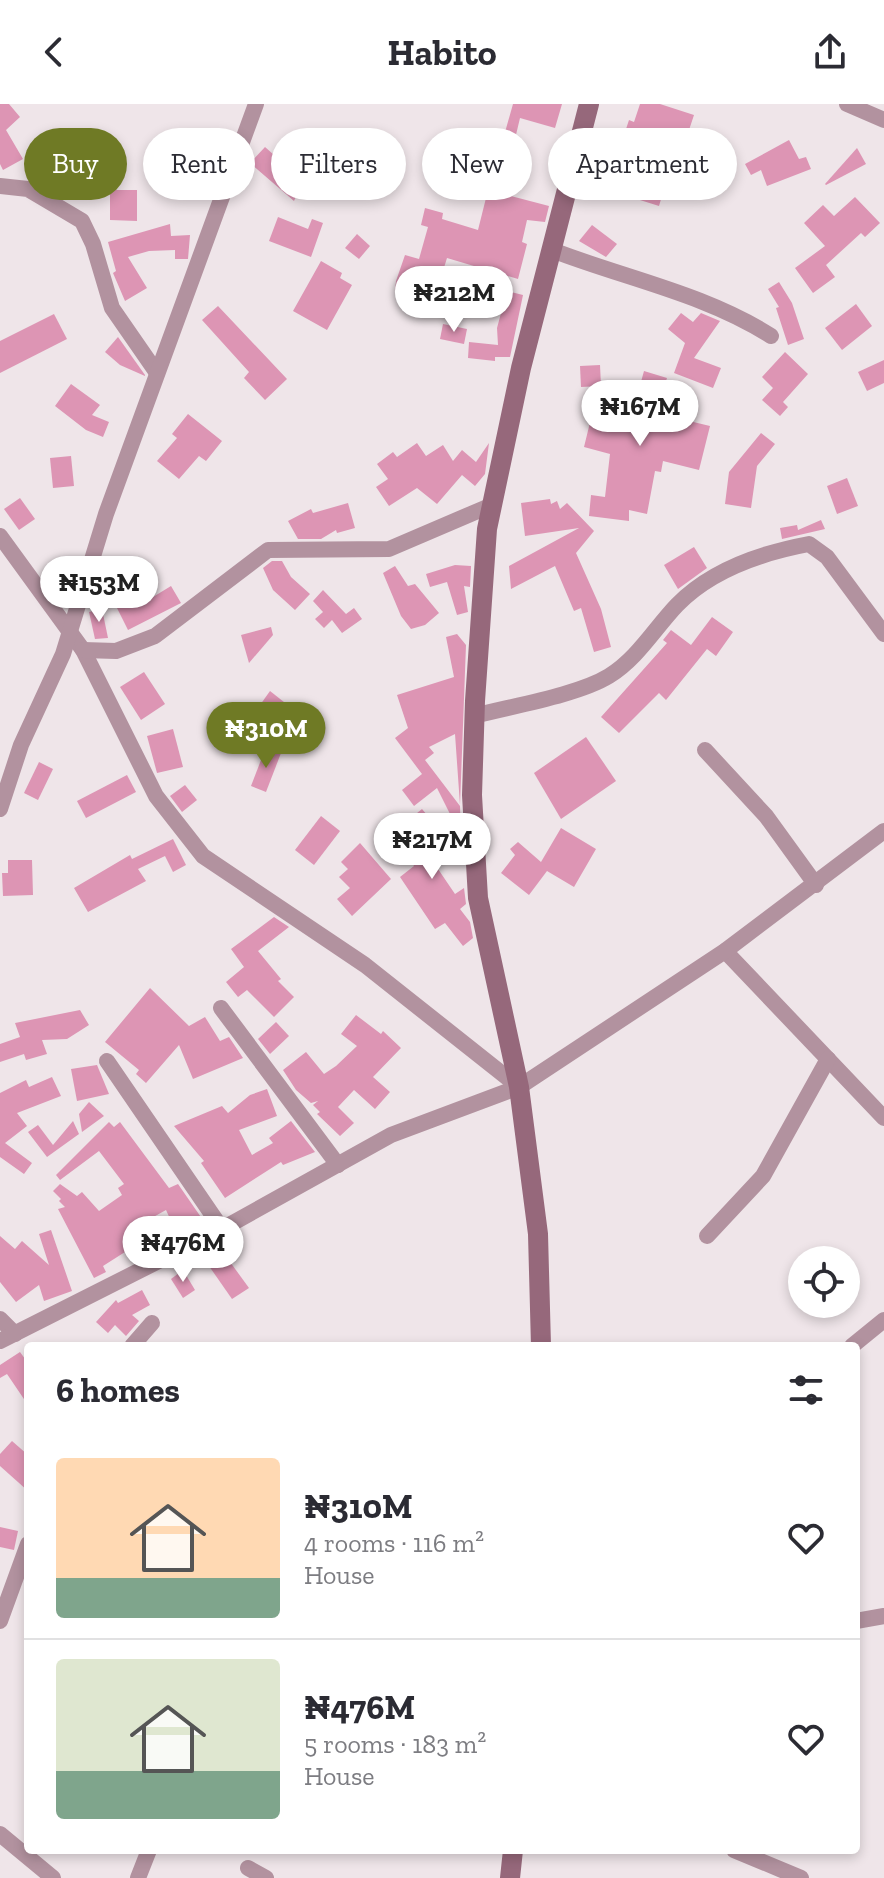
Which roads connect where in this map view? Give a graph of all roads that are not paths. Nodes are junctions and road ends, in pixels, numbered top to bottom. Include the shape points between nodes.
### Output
1 (256, 104) edge
2 (589, 104) edge
3 (847, 104) edge
4 (884, 120) edge
5 (0, 186) edge
6 (552, 250) junction
7 (771, 336) dead end
8 (157, 373) junction
9 (492, 505) junction
10 (0, 536) edge
11 (69, 632) junction
12 (884, 634) edge
13 (83, 650) junction
14 (474, 716) junction
15 (705, 750) dead end
16 (0, 809) edge
17 (884, 831) edge
18 (816, 885) junction
19 (725, 951) junction
20 (221, 1008) dead end
21 (828, 1059) junction
22 (107, 1061) dead end
23 (519, 1087) junction
24 (884, 1118) edge
25 (338, 1165) junction
26 (222, 1229) junction
27 (707, 1236) dead end
28 (0, 1319) edge
29 (884, 1320) edge
30 (152, 1323) dead end
31 (7, 1338) edge
32 (135, 1342) edge
33 (541, 1342) edge
34 (857, 1342) edge
35 (24, 1555) edge
36 (884, 1616) edge
37 (860, 1620) edge
38 (0, 1621) edge
39 (0, 1834) edge
40 (24, 1854) edge
41 (24, 1854) edge
42 (147, 1854) edge
43 (513, 1854) edge
44 (744, 1854) edge
45 (248, 1868) dead end
46 (53, 1878) edge
47 (138, 1878) edge
48 (266, 1878) edge
49 (510, 1878) edge
50 (801, 1878) edge

1 - 8 street
2 - 6 street
3 - 4 street
5 - 8 street via 28,189 82,221 112,308
6 - 7 street via 702,303
6 - 9 street
8 - 11 street
9 - 13 street via 389,549 268,550 155,636 127,649
9 - 14 street
10 - 11 street
11 - 13 street
11 - 16 street
12 - 14 street via 827,557 809,544 787,548 698,585 625,664 597,683
13 - 23 street via 156,796 203,856 365,965
14 - 23 street via 478,898
15 - 18 street via 766,816
17 - 18 street
18 - 19 street
19 - 21 street
19 - 23 street
20 - 25 street
21 - 24 street
21 - 27 street via 763,1176
22 - 26 street
23 - 25 street via 391,1135
23 - 33 street via 538,1234
25 - 26 street
26 - 31 street
28 - 31 street
29 - 34 street
30 - 32 street
35 - 38 street
36 - 37 street
39 - 40 street
41 - 46 street
42 - 47 street
43 - 49 street
44 - 50 street
45 - 48 street

